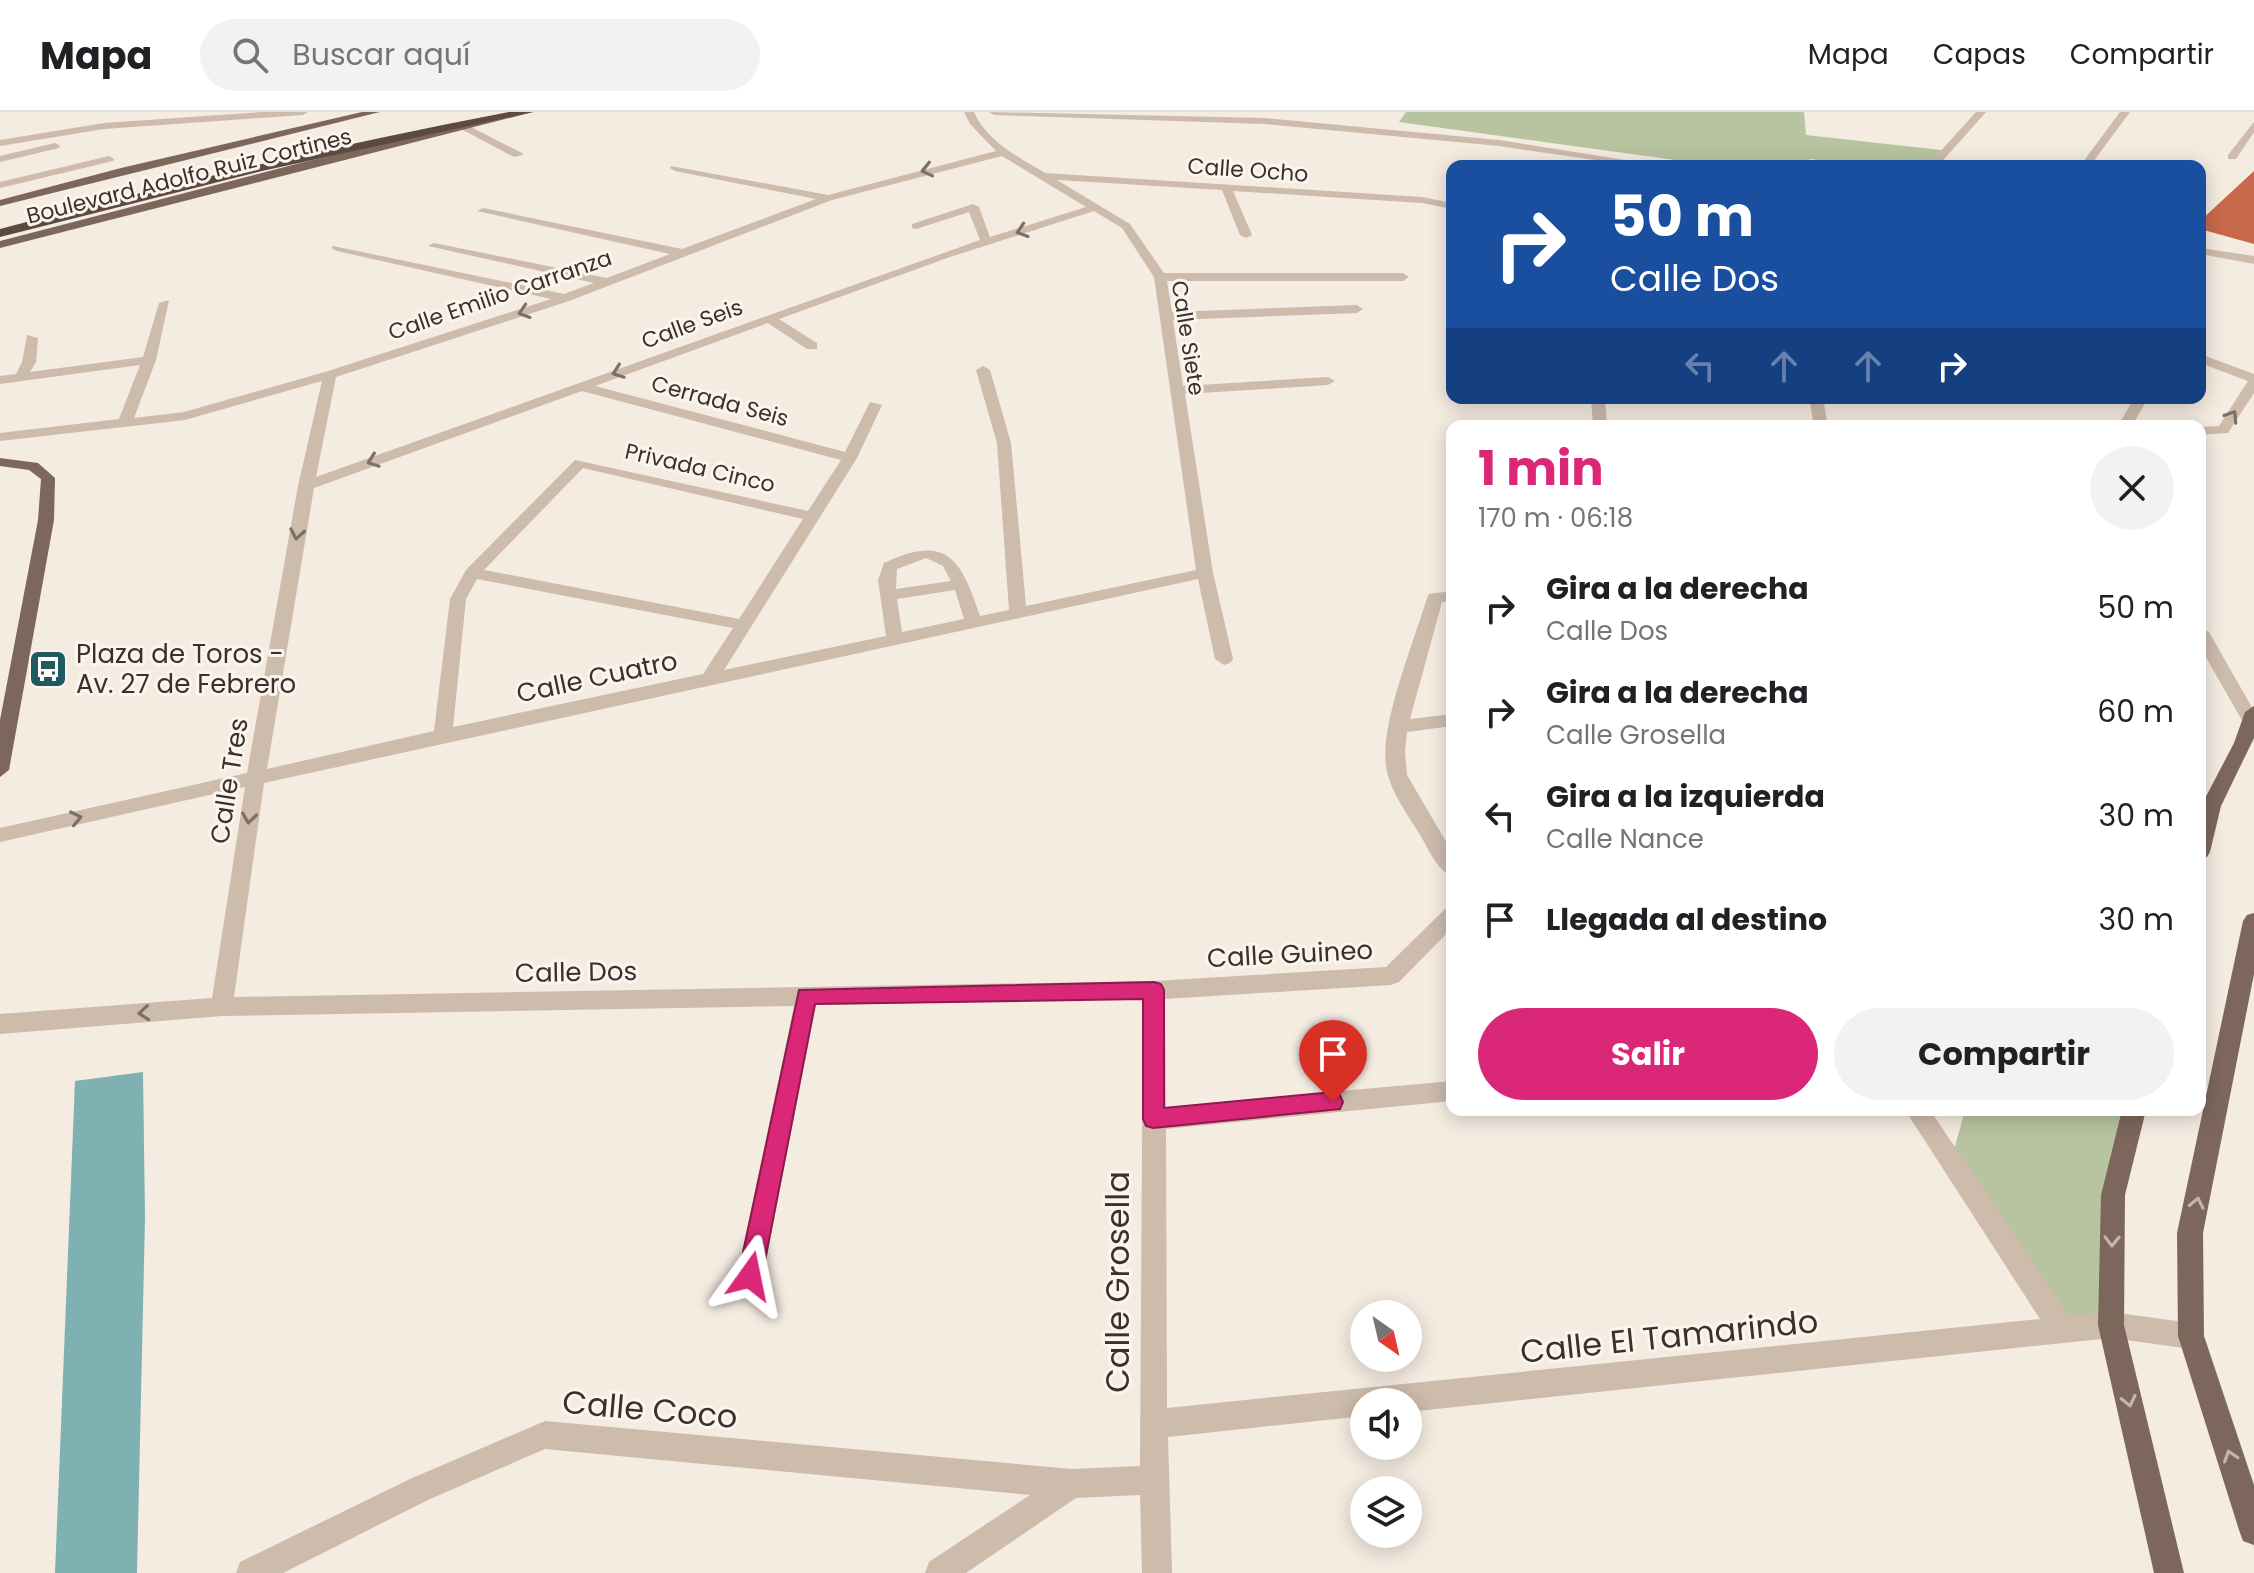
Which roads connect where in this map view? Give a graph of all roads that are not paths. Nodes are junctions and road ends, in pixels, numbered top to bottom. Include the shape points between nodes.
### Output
1 (303, 112) edge
2 (528, 112) edge
3 (969, 112) edge
4 (994, 112) edge
5 (1981, 112) edge
6 (2125, 112) edge
7 (271, 113) edge
8 (377, 118) edge
9 (2254, 125) edge
10 (467, 128) junction
11 (82, 130) junction
12 (281, 133) junction
13 (0, 143) edge
14 (99, 149) dead end
15 (1003, 152) junction
16 (1556, 152) junction
17 (518, 155) dead end
18 (2232, 157) dead end
19 (0, 159) edge
20 (109, 159) junction
21 (1551, 160) edge
22 (1614, 160) edge
23 (1937, 160) edge
24 (2089, 160) edge
25 (675, 168) dead end
26 (121, 171) junction
27 (1042, 176) junction
28 (157, 177) dead end
29 (142, 181) dead end
30 (0, 185) edge
31 (1227, 189) junction
32 (828, 198) junction
33 (0, 203) edge
34 (1446, 205) edge
35 (1096, 207) junction
36 (483, 211) dead end
37 (0, 220) edge
38 (916, 226) dead end
39 (0, 233) edge
40 (1246, 235) dead end
41 (987, 243) junction
42 (0, 245) edge
43 (434, 246) dead end
44 (337, 248) dead end
45 (2206, 252) edge
46 (683, 253) junction
47 (2254, 260) edge
48 (1160, 277) junction
49 (1403, 277) dead end
50 (609, 282) junction
51 (565, 298) junction
52 (165, 303) dead end
53 (1357, 309) dead end
54 (1167, 316) junction
55 (768, 318) junction
56 (32, 338) dead end
57 (812, 346) dead end
58 (149, 360) junction
59 (2206, 361) edge
60 (983, 370) dead end
61 (330, 375) junction
62 (21, 377) junction
63 (0, 380) edge
64 (1328, 381) dead end
65 (2254, 381) edge
66 (580, 386) junction
67 (1177, 390) junction
68 (875, 405) dead end
69 (125, 423) junction
70 (2206, 431) edge
71 (0, 437) edge
72 (850, 458) junction
73 (0, 462) edge
74 (305, 486) junction
75 (810, 516) junction
76 (472, 573) junction
77 (1205, 573) junction
78 (961, 584) junction
79 (888, 595) junction
80 (1446, 597) edge
81 (1018, 613) junction
82 (974, 623) junction
83 (743, 625) junction
84 (895, 640) junction
85 (2206, 642) edge
86 (1224, 659) dead end
87 (709, 679) junction
88 (2252, 715) edge
89 (1446, 721) edge
90 (1400, 726) junction
91 (443, 736) junction
92 (0, 770) edge
93 (254, 779) junction
94 (2206, 800) edge
95 (0, 835) edge
96 (1446, 860) edge
97 (1446, 921) edge
98 (2254, 921) edge
99 (1154, 990) junction
100 (807, 996) junction
101 (222, 1007) junction
102 (0, 1024) edge
103 (1446, 1092) edge
104 (1921, 1116) edge
105 (2133, 1116) edge
106 (1153, 1119) junction
107 (750, 1276) dead end
108 (2111, 1325) junction
109 (2063, 1330) junction
110 (2191, 1336) junction
111 (1153, 1424) junction
112 (1155, 1480) junction
113 (1072, 1484) junction
114 (2254, 1530) edge
115 (251, 1573) edge
116 (940, 1573) edge
117 (1157, 1573) edge
118 (2169, 1573) edge

1 - 7 street
2 - 10 main road, Boulevard Adolfo Ruiz Cortines
2 - 39 highway via 330,150
3 - 15 street, Calle Siete
4 - 16 street via 1265,121
5 - 23 street
6 - 24 street
7 - 11 street
7 - 12 street via 283,120
8 - 12 main road, Boulevard Adolfo Ruiz Cortines
8 - 28 highway
9 - 18 street
10 - 17 street
10 - 42 main road, Boulevard Adolfo Ruiz Cortines
11 - 13 street
11 - 19 street via 90,138
12 - 26 main road, Boulevard Adolfo Ruiz Cortines
14 - 20 street
15 - 27 street, Calle Siete
15 -> 32 street, Calle Emilio Carranza
16 - 21 street
16 - 22 street
20 - 26 street
20 - 30 street
25 - 32 street
26 - 33 main road, Boulevard Adolfo Ruiz Cortines
27 - 31 street, Calle Ocho
27 - 35 street, Calle Siete
29 - 37 highway
31 - 34 street, Calle Ocho
31 - 40 street
32 - 46 street, Calle Emilio Carranza
35 -> 41 street, Calle Seis
35 - 48 street, Calle Siete via 1130,230
36 - 46 street
38 - 41 street via 973,207
41 - 55 street, Calle Seis
43 - 50 street
44 - 51 street
45 - 47 street
46 - 50 street, Calle Emilio Carranza
48 - 49 street
48 - 54 street, Calle Siete
50 - 51 street, Calle Emilio Carranza
51 -> 61 street, Calle Emilio Carranza
52 - 58 street
53 - 54 street
54 - 67 street, Calle Siete
55 - 57 street
55 -> 66 street, Calle Seis
56 - 62 street
58 - 62 street
58 - 69 street
59 - 65 street
60 - 81 street via 1004,443
61 - 69 street, Calle Emilio Carranza via 185,416
61 - 74 street, Calle Tres
62 - 63 street
64 - 67 street
70 -> 65 street via 2223,430
66 - 72 street, Cerrada Seis
66 -> 74 street, Calle Seis
67 - 77 street, Calle Siete
68 - 72 street
69 - 71 street, Calle Emilio Carranza
72 - 75 street
73 - 92 main road via 33,466 48,478 46,520
74 -> 93 street, Calle Tres
75 - 76 street, Privada Cinco via 580,463
75 - 83 street
76 - 83 street
76 - 91 street via 458,599
77 - 81 street, Calle Cuatro
77 - 86 street, Calle Siete
78 - 79 street
78 - 79 street via 953,564 934,552 909,555 890,566
78 - 82 street
79 - 84 street
80 - 90 street via 1435,598
81 - 82 street, Calle Cuatro
82 - 84 street, Calle Cuatro
83 - 87 street
84 - 87 street, Calle Cuatro
85 - 88 street
87 - 91 street, Calle Cuatro
88 - 94 main road via 2243,743
89 - 90 street
90 - 96 street via 1395,767
91 - 93 street, Calle Cuatro
95 -> 93 street, Calle Cuatro
93 -> 101 street, Calle Tres
97 - 99 street, Calle Guineo via 1391,976
110 -> 98 main road via 2190,1233
99 - 100 street, Calle Dos
99 - 106 street, Calle Grosella
100 - 101 street, Calle Dos
100 - 107 street
101 -> 102 street, Calle Dos
103 - 106 street
104 - 109 street
105 -> 108 main road via 2113,1195
106 - 111 street, Calle Grosella
108 - 109 street, Calle El Tamarindo
108 - 110 street, Calle El Tamarindo
108 -> 118 main road
109 - 111 street, Calle El Tamarindo
114 -> 110 main road
111 - 112 street, Calle Grosella
112 - 113 street, Calle Coco
112 - 117 street, Calle Grosella
113 - 115 street, Calle Coco via 545,1435 420,1489
113 - 116 street

